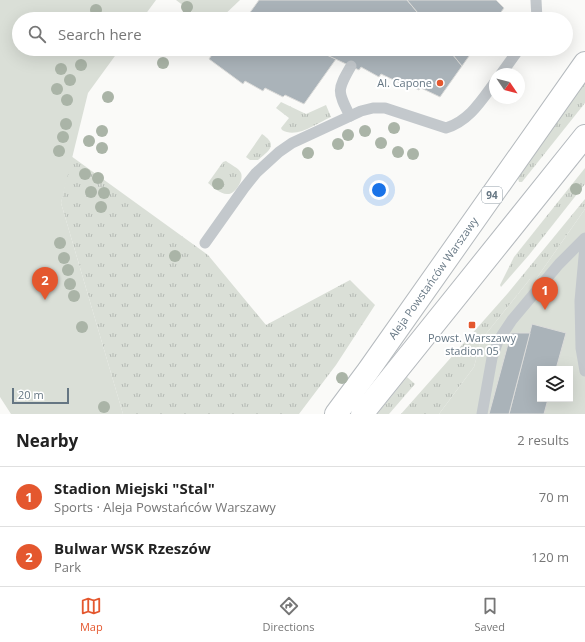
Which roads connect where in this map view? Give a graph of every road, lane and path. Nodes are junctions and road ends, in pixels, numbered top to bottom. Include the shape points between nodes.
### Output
1 (536, 0) edge
2 (537, 12) edge
3 (514, 56) edge
4 (585, 63) edge
5 (351, 66) dead end
6 (505, 68) edge
7 (489, 90) edge
8 (350, 116) junction
9 (585, 136) edge
10 (585, 238) edge
11 (205, 243) dead end
12 (585, 246) edge
13 (585, 371) edge
14 (336, 414) edge
15 (362, 414) edge
16 (482, 414) edge

1 - 2 lane
3 - 6 lane
4 - 14 main road, Aleja Powstańców Warszawy / 94
5 - 8 lane via 340,86 343,103
7 - 8 lane via 465,119 455,126 446,128 385,108 373,108
8 - 11 lane via 292,143 279,152 256,173
9 - 15 main road
10 - 16 lane via 516,314 498,340 492,358
12 - 13 lane via 580,301 581,348

